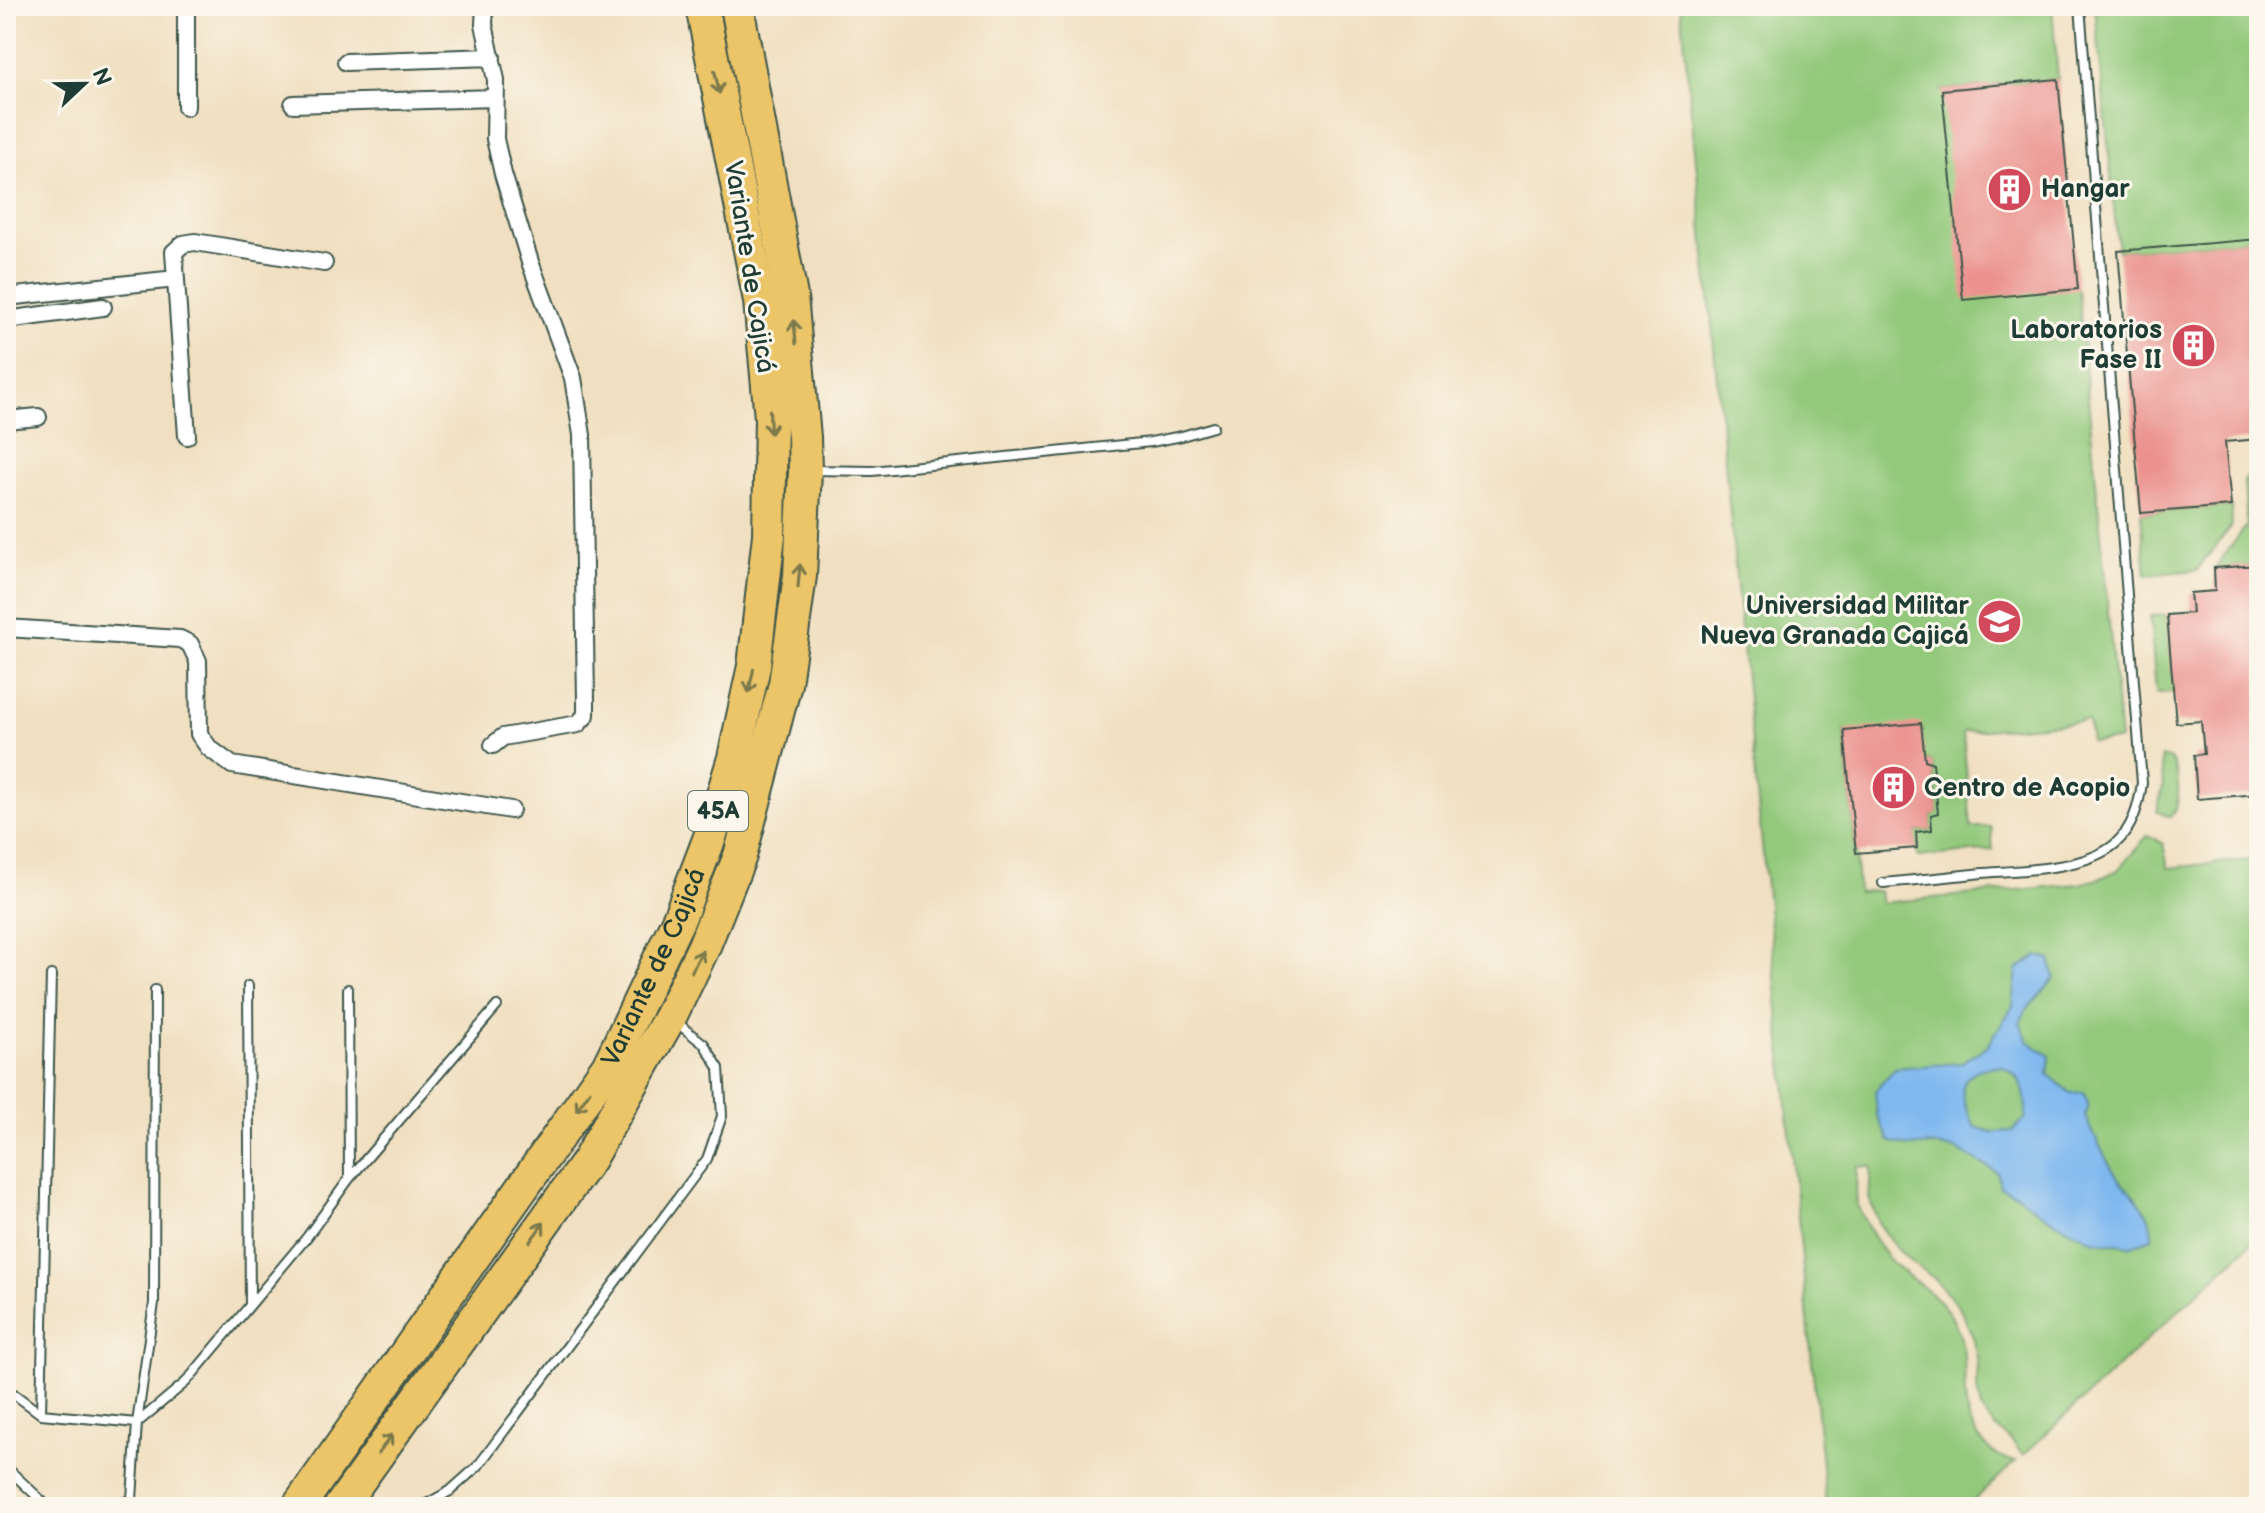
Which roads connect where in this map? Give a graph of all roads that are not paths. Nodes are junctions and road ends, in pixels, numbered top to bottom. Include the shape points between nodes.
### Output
1 (186, 6) edge
2 (485, 6) edge
3 (702, 6) edge
4 (737, 6) edge
5 (2080, 6) edge
6 (492, 57) junction
7 (346, 62) dead end
8 (495, 98) junction
9 (293, 104) dead end
10 (186, 107) dead end
11 (324, 263) dead end
12 (176, 279) junction
13 (6, 297) edge
14 (103, 307) dead end
15 (6, 320) edge
16 (38, 417) dead end
17 (6, 420) edge
18 (1213, 427) dead end
19 (187, 436) dead end
20 (805, 470) junction
21 (6, 628) edge
22 (493, 745) dead end
23 (511, 810) dead end
24 (1883, 883) dead end
25 (51, 975) dead end
26 (248, 986) dead end
27 (348, 989) dead end
28 (155, 990) dead end
29 (497, 1006) dead end
30 (670, 1017) junction
31 (349, 1179) junction
32 (250, 1305) junction
33 (6, 1388) edge
34 (41, 1414) junction
35 (137, 1423) junction
36 (6, 1467) edge
37 (6, 1503) edge
38 (19, 1507) edge
39 (45, 1507) edge
40 (113, 1507) edge
41 (298, 1507) edge
42 (340, 1507) edge
43 (421, 1507) edge

1 - 10 street
2 - 6 street
3 -> 41 highway, Variante de Cajicá / 45A via 760,301 771,418 769,535 754,666 734,758 680,916 610,1063
20 -> 4 highway, Variante de Cajicá / 45A via 791,296
5 - 24 lane via 2142,783 2138,808 2114,844 2087,859
6 - 7 street
6 - 8 street
8 - 9 street
8 - 22 street via 495,139 503,174 573,378 582,435 586,715 578,724 503,737
11 - 12 street via 195,242 174,252
12 - 13 street
12 - 19 street
14 - 15 street
16 - 17 street
18 - 20 lane via 1151,442 872,471
30 -> 20 highway, Variante de Cajicá / 45A via 740,856 785,684 800,576
21 - 23 street via 180,639 190,644 198,661 199,734 232,765
25 - 34 lane
26 - 32 lane
27 - 31 lane
28 - 35 lane via 154,1303
29 - 31 lane
42 -> 30 highway, Variante de Cajicá / 45A via 588,1161
30 - 43 lane via 704,1044 719,1068 722,1116 707,1159 478,1466
31 - 32 lane
32 - 35 lane via 186,1382
33 - 34 lane
34 - 35 lane
35 - 40 lane via 132,1499
36 - 39 lane
37 - 38 lane

